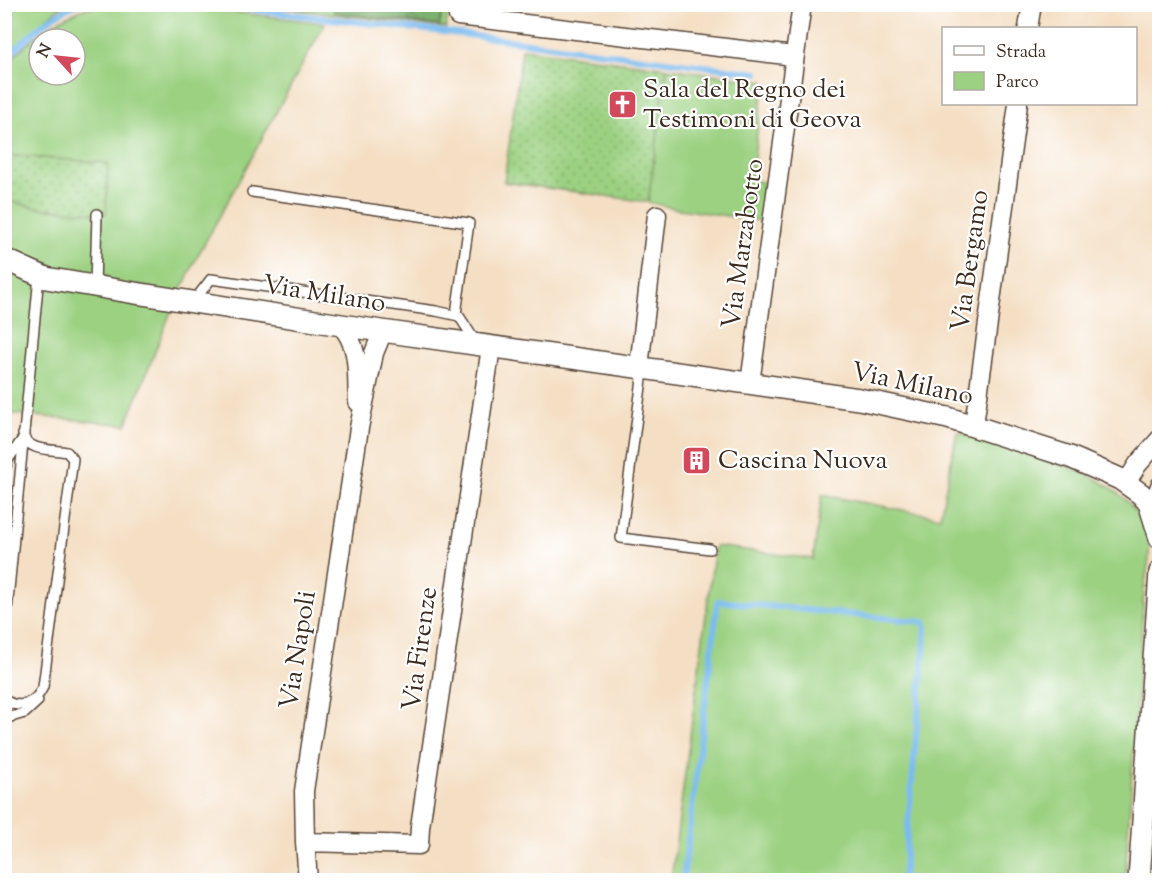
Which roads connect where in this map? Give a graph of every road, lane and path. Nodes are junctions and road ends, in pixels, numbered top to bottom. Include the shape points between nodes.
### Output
1 (802, 4) edge
2 (1032, 4) edge
3 (458, 16) dead end
4 (1028, 27) edge
5 (794, 56) junction
6 (1018, 105) edge
7 (252, 192) dead end
8 (97, 214) dead end
9 (657, 215) dead end
10 (4, 259) edge
11 (39, 276) junction
12 (95, 286) junction
13 (193, 302) junction
14 (456, 315) junction
15 (341, 325) junction
16 (383, 331) junction
17 (482, 345) junction
18 (639, 367) junction
19 (750, 383) junction
20 (974, 425) junction
21 (359, 428) junction
22 (23, 432) junction
23 (1160, 439) edge
24 (4, 473) edge
25 (1126, 483) junction
26 (1160, 486) edge
27 (1154, 508) edge
28 (1160, 538) edge
29 (710, 549) dead end
30 (1160, 572) edge
31 (4, 642) edge
32 (43, 684) junction
33 (4, 699) edge
34 (4, 718) edge
35 (1154, 744) edge
36 (305, 842) junction
37 (308, 880) edge
38 (1139, 880) edge

1 - 5 street, Via Marzabotto
2 - 4 street
3 - 5 street
5 - 19 street, Via Marzabotto
6 - 20 street, Via Bergamo
7 - 14 lane via 469,223
8 - 12 lane
9 - 18 street
10 - 11 street, Via Milano
11 - 12 street, Via Milano
11 - 22 lane
12 - 13 street, Via Milano
13 - 14 lane via 211,279
13 - 15 street, Via Milano
14 - 17 lane
15 - 16 street, Via Milano
15 - 21 street, Via Napoli via 355,349
16 - 17 street, Via Milano
16 - 21 street, Via Napoli via 374,353
17 - 18 street, Via Milano
17 - 36 street, Via Firenze via 419,845
18 - 19 street, Via Milano
18 - 29 lane via 642,379 621,538
19 - 20 street, Via Milano via 859,399
20 - 25 street, Via Milano via 1071,457
21 - 36 street, Via Napoli via 304,791
22 - 24 lane
22 - 31 lane
22 - 32 lane via 29,445 67,452 73,459
23 - 25 street
25 - 27 street, Via Milano
26 - 27 street
27 - 28 street, Via Milano
30 - 35 street
32 - 33 lane via 39,695 29,703 16,705
32 - 34 lane via 30,709 19,716
35 - 38 street
36 - 37 street, Via Napoli

